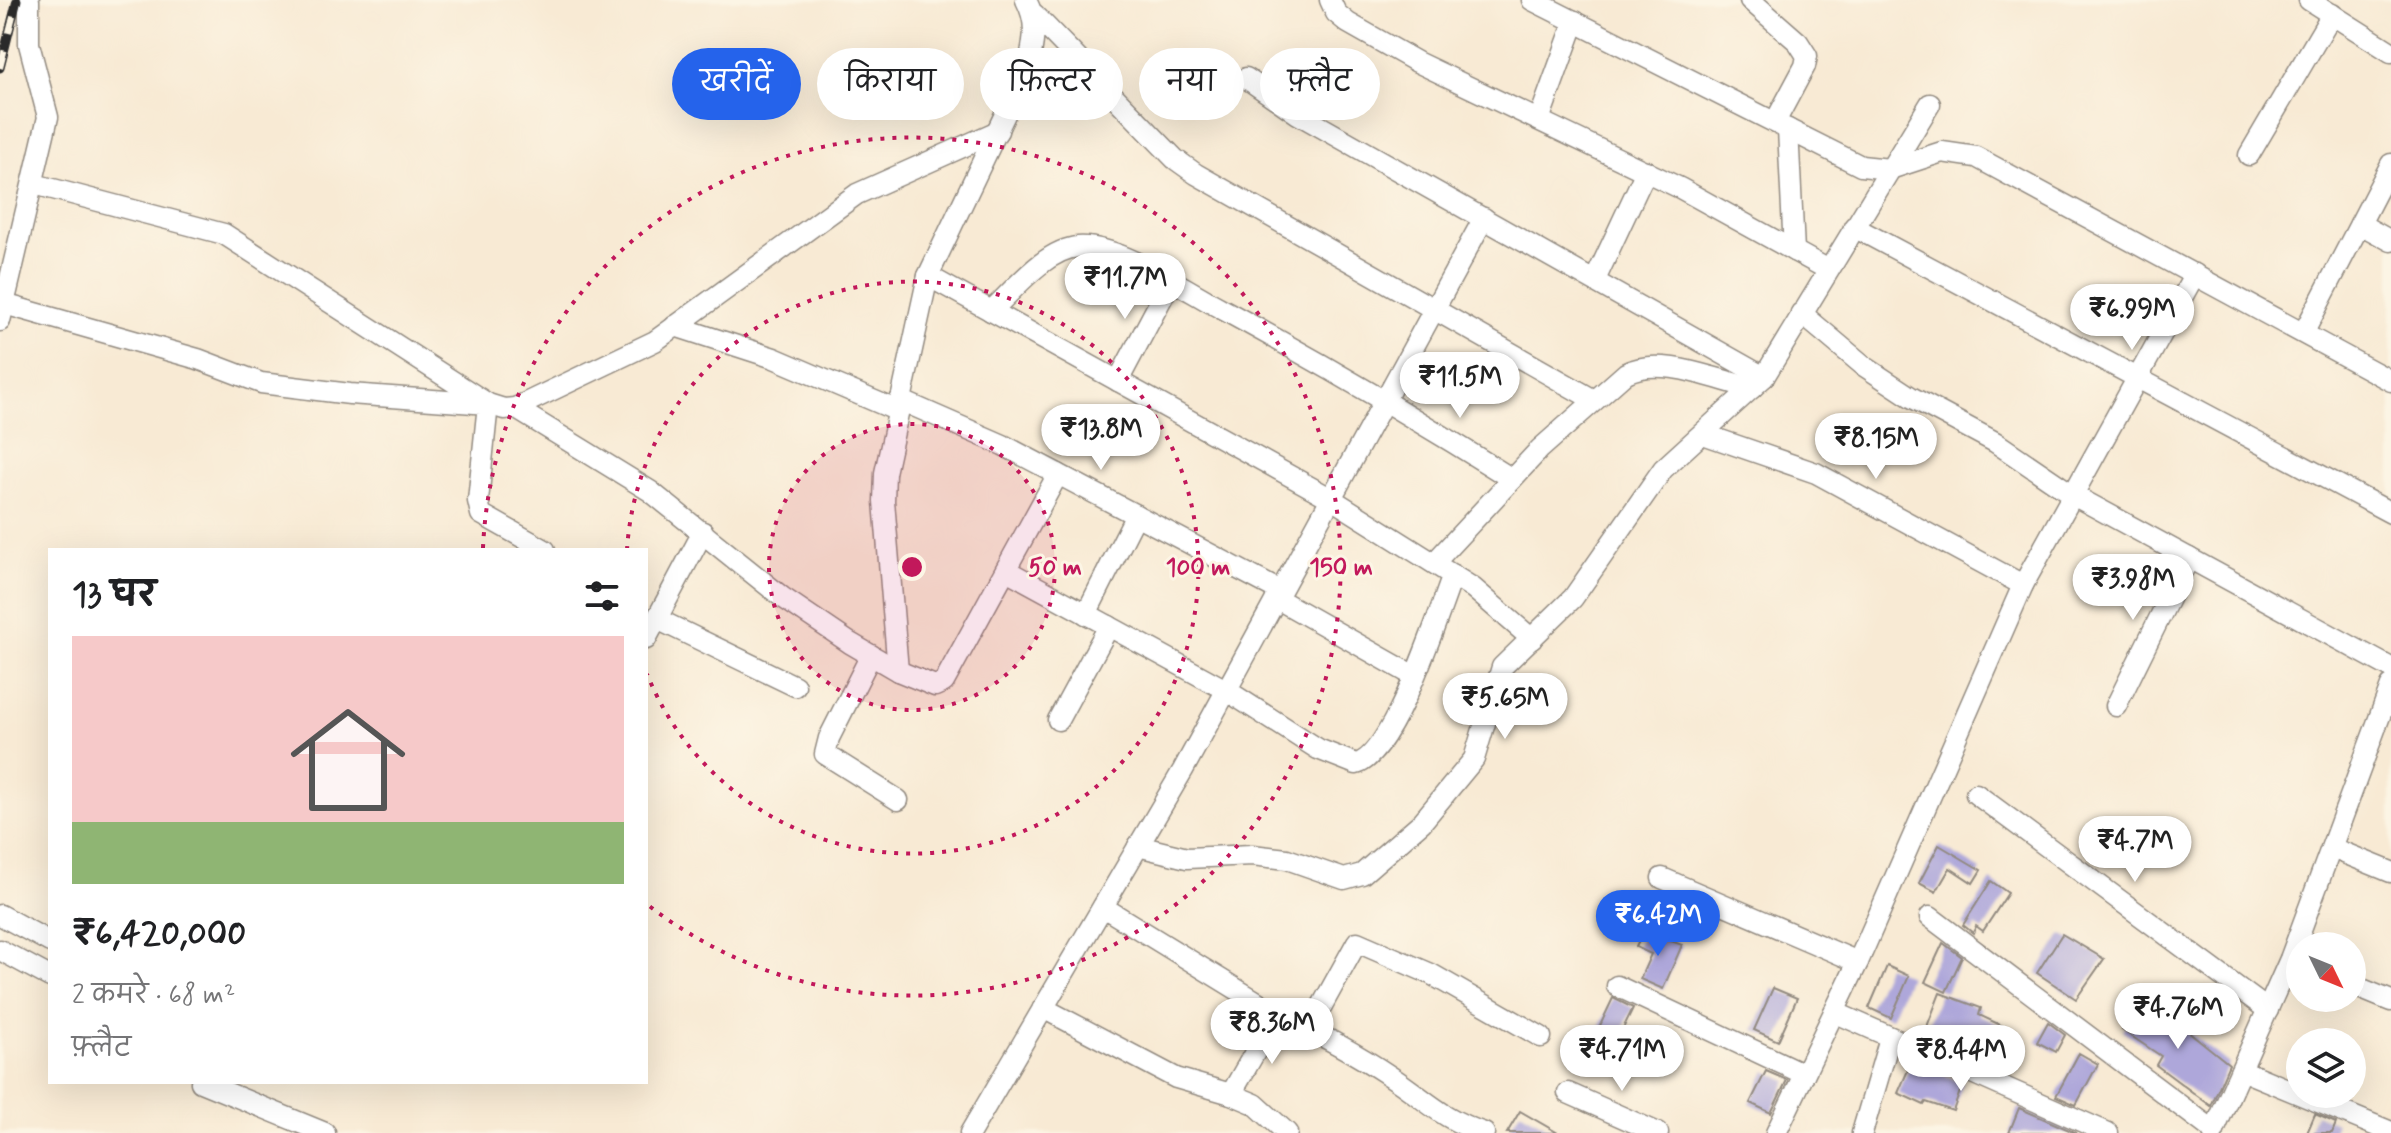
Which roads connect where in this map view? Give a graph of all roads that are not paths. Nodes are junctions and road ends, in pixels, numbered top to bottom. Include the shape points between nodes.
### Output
1 (29, 0) edge
2 (1330, 0) edge
3 (1532, 0) edge
4 (1750, 0) edge
5 (2309, 0) edge
6 (1030, 7) edge
7 (1568, 12) edge
8 (2332, 14) junction
9 (2391, 52) edge
10 (1246, 78) dead end
11 (1930, 104) dead end
12 (1539, 120) junction
13 (1781, 126) junction
14 (998, 131) junction
15 (2249, 155) dead end
16 (2391, 164) edge
17 (1890, 169) junction
18 (1646, 171) junction
19 (34, 184) junction
20 (1484, 218) junction
21 (2360, 224) junction
22 (1854, 227) junction
23 (2391, 241) edge
24 (1794, 251) junction
25 (1827, 269) junction
26 (2195, 274) junction
27 (928, 276) junction
28 (1595, 280) junction
29 (1171, 281) junction
30 (1435, 307) junction
31 (991, 311) junction
32 (2, 312) edge
33 (1801, 313) junction
34 (675, 326) junction
35 (2304, 332) junction
36 (2138, 380) junction
37 (1118, 381) junction
38 (2391, 381) edge
39 (1758, 382) junction
40 (1384, 398) junction
41 (1594, 400) junction
42 (488, 404) junction
43 (899, 406) junction
44 (515, 408) junction
45 (1703, 434) junction
46 (1058, 474) junction
47 (1512, 479) junction
48 (2073, 495) junction
49 (1330, 498) junction
50 (2391, 513) edge
51 (1136, 515) junction
52 (703, 532) junction
53 (541, 548) edge
54 (2189, 558) junction
55 (1434, 563) junction
56 (1006, 570) junction
57 (1453, 575) junction
58 (2023, 585) junction
59 (1278, 594) junction
60 (655, 609) edge
61 (1086, 614) junction
62 (1109, 626) junction
63 (648, 632) edge
64 (1532, 639) junction
65 (871, 655) junction
66 (2391, 668) edge
67 (898, 671) junction
68 (1414, 676) junction
69 (795, 686) dead end
70 (2391, 686) edge
71 (1226, 690) junction
72 (2116, 706) dead end
73 (1058, 720) dead end
74 (1976, 794) dead end
75 (898, 800) dead end
76 (1138, 846) junction
77 (2332, 848) junction
78 (2391, 872) edge
79 (1662, 878) dead end
80 (1103, 907) junction
81 (0, 915) edge
82 (1930, 917) dead end
83 (2304, 932) edge
84 (48, 941) edge
85 (0, 950) edge
86 (1858, 962) junction
87 (48, 976) edge
88 (2286, 977) edge
89 (1617, 986) dead end
90 (2366, 991) edge
91 (2391, 1001) edge
92 (1043, 1008) junction
93 (2268, 1010) junction
94 (1834, 1012) junction
95 (1277, 1014) junction
96 (1309, 1029) junction
97 (1541, 1037) dead end
98 (1890, 1038) junction
99 (2241, 1070) junction
100 (1804, 1074) junction
101 (206, 1084) edge
102 (1568, 1093) dead end
103 (1231, 1094) junction
104 (2213, 1132) edge
105 (2391, 1132) edge
106 (325, 1133) edge
107 (970, 1133) edge
108 (1287, 1133) edge
109 (1484, 1133) edge
110 (1658, 1133) edge
111 (1776, 1133) edge
112 (1862, 1133) edge
113 (2108, 1133) edge

1 - 19 street via 29,44 48,107
2 - 12 street via 1348,23
3 - 7 street
4 - 13 street via 1807,56
5 - 8 street
6 - 14 street via 1036,32 1029,64
6 - 30 street via 1185,167
7 - 12 street
7 - 13 street
8 - 9 street
8 - 15 street
10 - 20 street via 1298,114
11 - 17 street
12 - 18 street
13 - 17 street via 1861,166
13 - 24 street
14 - 27 street
14 - 34 street via 857,194
16 - 21 street
17 - 22 street
17 - 26 street via 1927,154 1976,157
18 - 24 street
18 - 28 street
19 - 32 street
19 - 42 street via 224,234
20 - 28 street
20 - 30 street
21 - 23 street
21 - 35 street
22 - 25 street
22 - 36 street
24 - 25 street
25 - 33 street
26 - 35 street
26 - 36 street
27 - 31 street
27 - 43 street
28 - 39 street
29 - 31 street via 1094,246 1074,247 1056,254
29 - 37 street
29 - 40 street
30 - 40 street
30 - 41 street
31 - 37 street
32 - 42 street via 198,359 261,383
33 - 39 street
33 - 48 street via 1864,366 1995,442
34 - 43 street
34 - 44 street via 641,350
35 - 38 street
36 - 48 street
36 - 50 street
37 - 49 street
39 - 41 street via 1636,368
39 - 45 street
40 - 47 street
40 - 49 street
41 - 47 street
42 - 44 street
42 - 53 street via 481,514
43 - 46 street
43 - 67 street via 884,501
44 - 52 street via 650,491
45 - 58 street via 1816,473
45 - 64 street via 1663,469 1573,598
46 - 51 street
46 - 56 street
47 - 55 street
48 - 54 street
48 - 58 street
49 - 55 street
49 - 59 street
51 - 59 street
51 - 61 street
52 - 60 street
52 - 65 street via 782,597
54 - 66 street
54 - 72 street
55 - 57 street
56 - 61 street
56 - 67 street via 944,682 924,684
57 - 64 street
57 - 68 street
58 - 86 street
59 - 68 street
59 - 71 street
60 - 63 street
60 - 69 street
61 - 62 street
62 - 71 street
62 - 73 street
64 - 76 street via 1502,667 1480,749 1469,767 1422,822 1362,874 1344,879 1287,859 1187,858
65 - 67 street
65 - 75 street via 825,754
68 - 71 street via 1379,747 1356,764 1318,749
70 - 77 street
71 - 76 street
74 - 93 street
76 - 80 street
77 - 78 street
77 - 83 street
79 - 86 street
80 - 92 street
80 - 95 street
81 - 84 street
82 - 104 street
85 - 87 street
86 - 94 street
88 - 93 street
89 - 100 street
90 - 91 street
92 - 103 street via 1176,1078
92 - 107 street
93 - 99 street
94 - 98 street
94 - 100 street
95 - 96 street
95 - 103 street
96 - 97 street via 1357,942 1431,974
96 - 109 street via 1391,1077 1451,1122
98 - 112 street
98 - 113 street
99 - 104 street
99 - 105 street
100 - 111 street
101 - 106 street
102 - 110 street
103 - 108 street via 1255,1104

